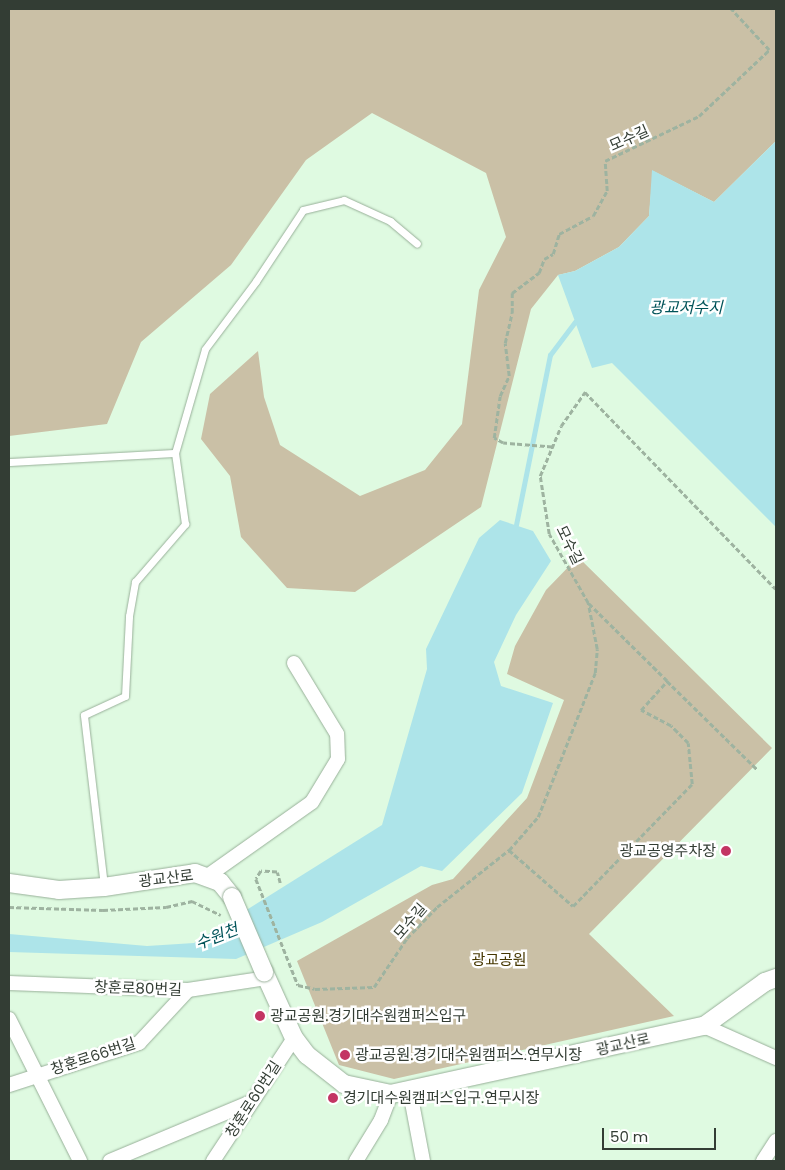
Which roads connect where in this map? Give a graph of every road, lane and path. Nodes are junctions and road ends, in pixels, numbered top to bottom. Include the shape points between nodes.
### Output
1 (731, 9) edge
2 (417, 244) dead end
3 (552, 447) junction
4 (174, 453) junction
5 (9, 462) edge
6 (776, 589) edge
7 (588, 603) junction
8 (294, 663) dead end
9 (667, 682) junction
10 (757, 769) dead end
11 (509, 850) junction
12 (209, 875) junction
13 (9, 883) edge
14 (280, 883) dead end
15 (104, 887) junction
16 (9, 908) edge
17 (221, 915) dead end
18 (265, 975) junction
19 (776, 978) edge
20 (9, 983) edge
21 (188, 990) junction
22 (9, 1019) edge
23 (704, 1026) junction
24 (294, 1038) junction
25 (776, 1058) edge
26 (36, 1076) junction
27 (9, 1085) edge
28 (410, 1092) junction
29 (391, 1094) junction
30 (251, 1102) junction
31 (776, 1141) edge
32 (80, 1161) edge
33 (110, 1161) edge
34 (213, 1161) edge
35 (356, 1161) edge
36 (423, 1161) edge
37 (763, 1161) edge

1 - 3 path, 모수길 via 769,50 699,116 605,161 607,191 593,216 559,234 553,254 544,259 539,273 512,293 512,313 505,343 510,376 500,396 494,438 503,443
2 - 4 lane via 390,221 344,200 302,210 256,281 205,349
3 - 6 path via 561,426 585,392
3 - 7 path, 모수길 via 540,476 549,534
4 - 5 lane
4 - 15 lane via 185,524 135,582 129,616 125,696 84,715
7 - 9 path
7 - 11 path, 모수길 via 598,649 595,673 538,817
8 - 12 street via 337,734 338,759 312,802
9 - 10 path
9 - 11 path via 641,710 670,726 688,743 692,784 573,906
11 - 14 path, 모수길 via 437,907 407,938 374,987 315,989 298,985 256,879 261,871 277,872
12 - 15 street, 광교산로 via 195,873
12 - 18 street, 광교산로, bridge via 227,888
13 - 15 street, 광교산로 via 59,890
16 - 17 path via 103,910 166,907 192,901
18 - 21 street, 창훈로80번길
18 - 24 street, 광교산로
19 - 23 street, 광교산로 via 764,982
20 - 21 street, 창훈로80번길
21 - 26 street, 창훈로66번길 via 139,1042
22 - 26 street
23 - 25 street
23 - 28 street, 광교산로
24 - 29 street, 광교산로 via 317,1065 344,1084
24 - 30 street, 창훈로60번길
26 - 27 street, 창훈로66번길
26 - 32 street, 창훈로66번길
28 - 29 street, 광교산로
28 - 36 street
29 - 35 street via 381,1120
30 - 33 street
30 - 34 street, 창훈로60번길
31 - 37 street

